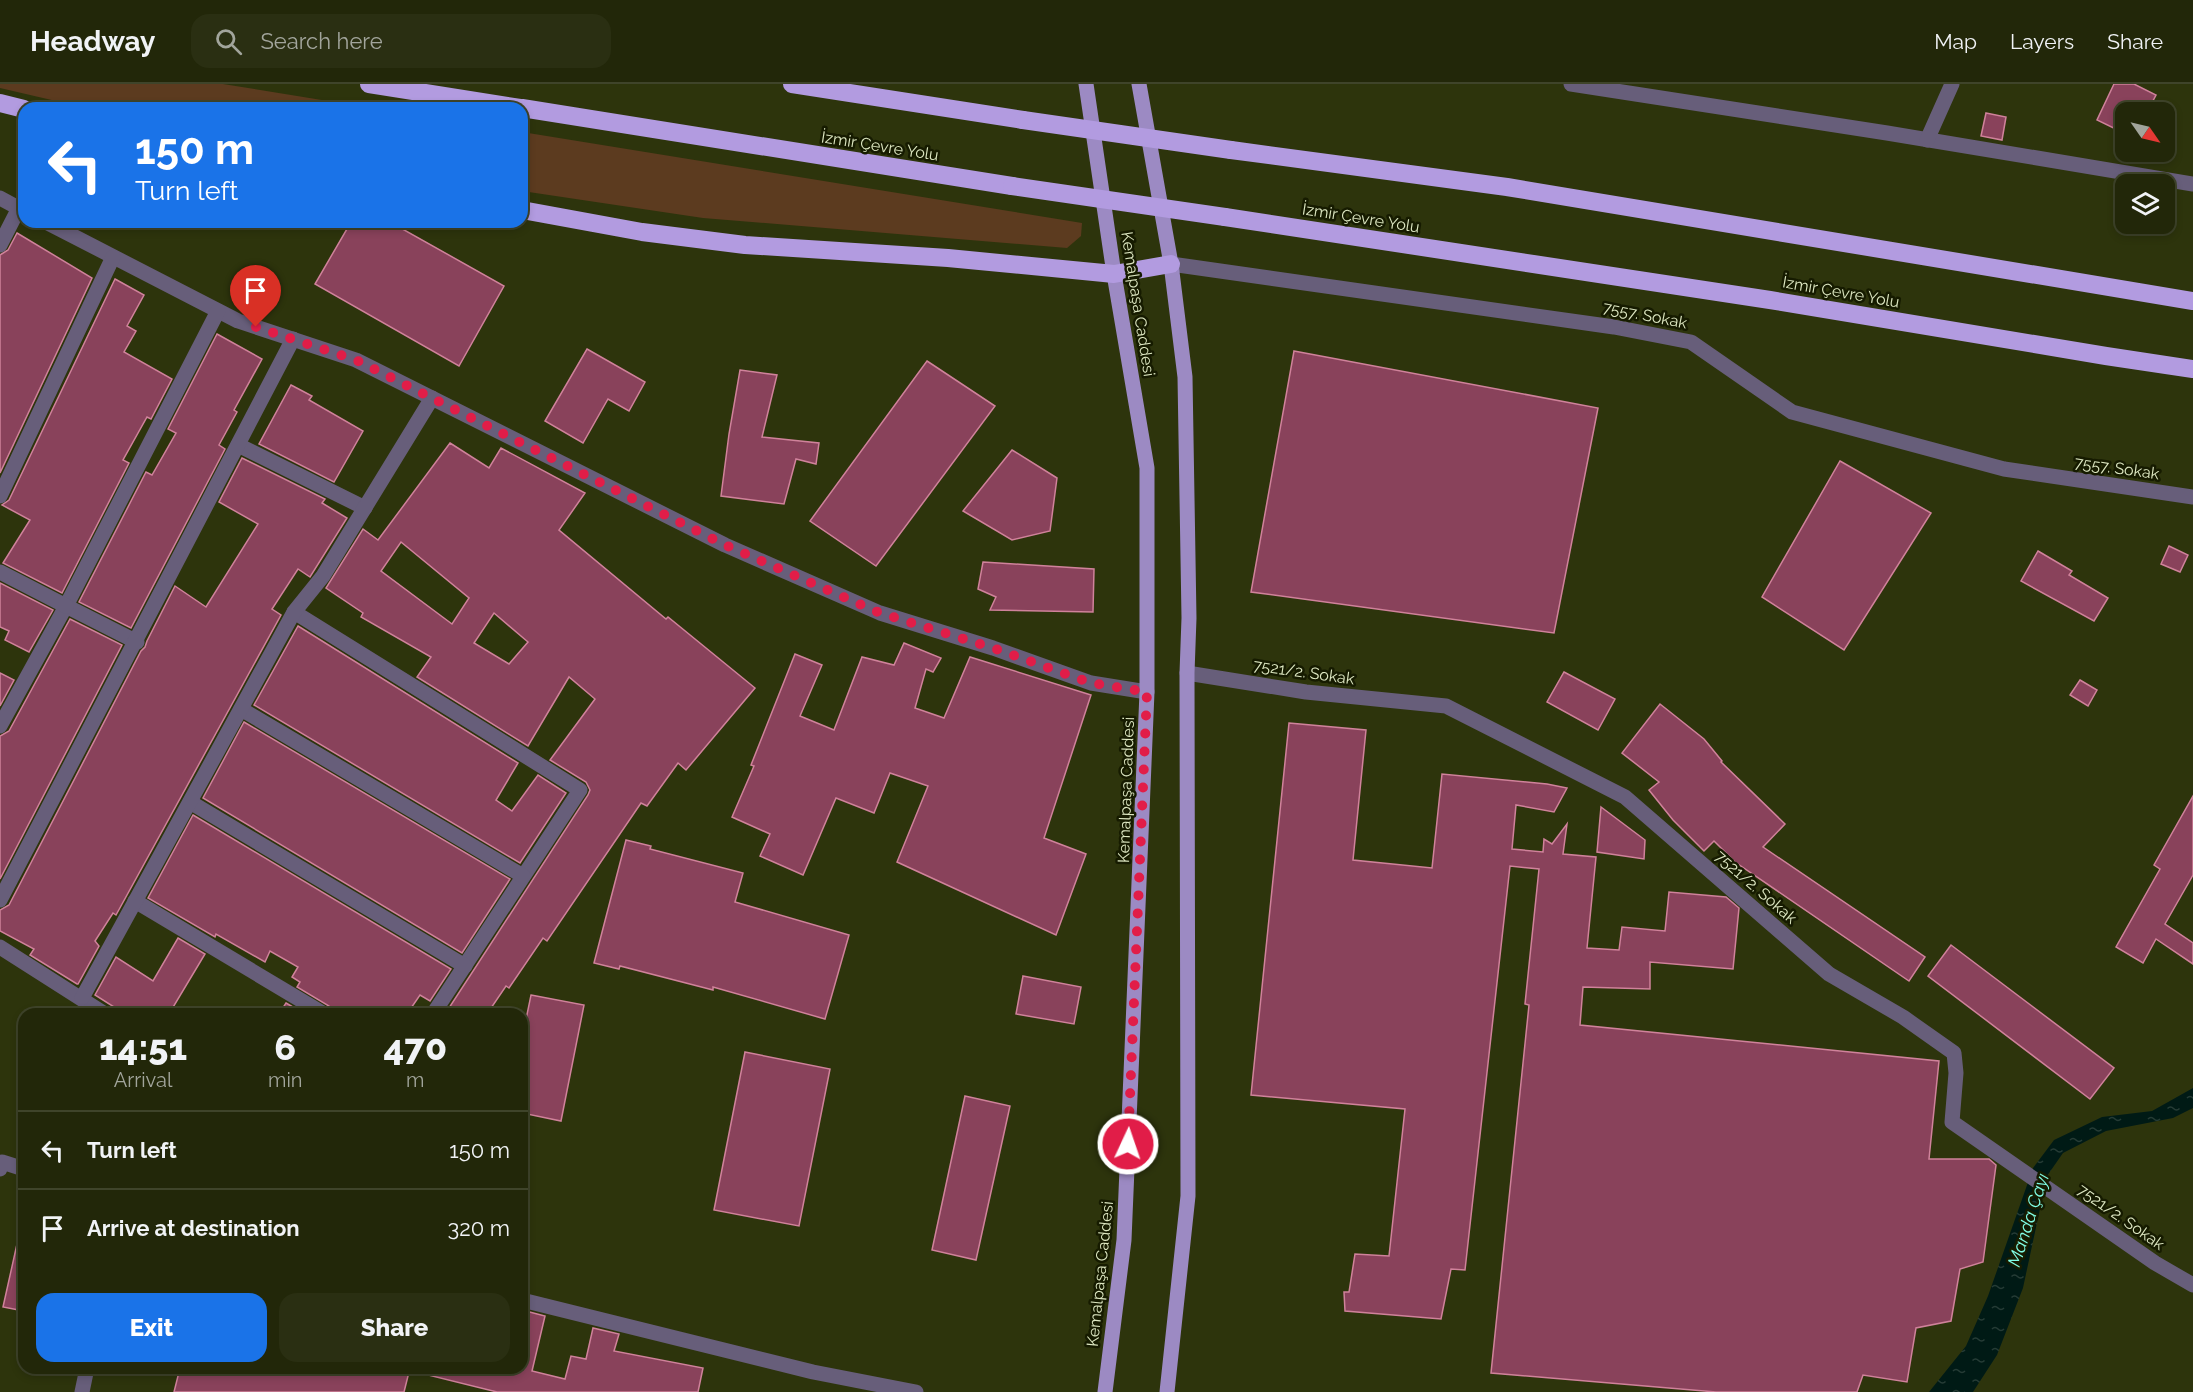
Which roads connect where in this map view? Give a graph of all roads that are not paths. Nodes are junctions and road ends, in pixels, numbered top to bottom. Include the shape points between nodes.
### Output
1 (369, 84) edge
2 (792, 84) edge
3 (1086, 84) edge
4 (1140, 84) edge
5 (1571, 84) edge
6 (1952, 84) edge
7 (483, 102) edge
8 (0, 103) edge
9 (18, 108) edge
10 (528, 109) edge
11 (1927, 140) junction
12 (2193, 184) edge
13 (0, 198) edge
14 (18, 207) edge
15 (528, 211) edge
16 (18, 214) edge
17 (57, 228) edge
18 (0, 245) edge
19 (112, 257) junction
20 (1171, 264) junction
21 (1114, 274) junction
22 (2193, 301) edge
23 (218, 311) junction
24 (293, 339) junction
25 (2193, 369) edge
26 (432, 398) junction
27 (238, 445) junction
28 (0, 496) edge
29 (2193, 497) edge
30 (364, 508) junction
31 (0, 572) edge
32 (66, 606) junction
33 (294, 612) junction
34 (137, 642) junction
35 (1187, 673) junction
36 (1147, 692) junction
37 (241, 709) junction
38 (0, 726) edge
39 (190, 802) junction
40 (523, 876) junction
41 (0, 900) edge
42 (135, 902) junction
43 (0, 947) edge
44 (465, 966) junction
45 (82, 998) junction
46 (96, 1008) edge
47 (314, 1008) edge
48 (437, 1008) edge
49 (18, 1167) edge
50 (0, 1169) edge
51 (2193, 1285) edge
52 (528, 1301) edge
53 (86, 1374) edge
54 (82, 1392) edge
55 (916, 1392) edge
56 (1105, 1392) edge
57 (1167, 1392) edge

1 - 7 highway, İzmir Çevre Yolu
2 - 22 highway, bridge via 1508,187
3 - 21 main road, Kemalpaşa Caddesi
4 - 20 main road
5 - 11 street
6 - 11 street
8 - 9 highway
10 - 25 highway, İzmir Çevre Yolu, bridge via 1758,298
11 - 12 street
13 - 14 street
15 - 21 highway via 642,232 745,245
16 - 18 street
17 - 19 street
19 - 23 street
19 - 28 street
20 - 21 highway
20 - 29 street, 7557. Sokak via 1614,327 1690,342 1792,412 2004,469
20 - 35 main road via 1185,377
21 - 36 main road, Kemalpaşa Caddesi via 1147,468
23 - 24 street
23 - 32 street
24 - 26 street via 356,360
24 - 27 street
26 - 30 street
26 - 36 street via 725,545 880,613 1091,683
27 - 30 street
27 - 34 street
30 - 33 street via 323,576
31 - 32 street
32 - 34 street
32 - 38 street
33 - 37 street
33 - 40 street via 580,790
34 - 41 street
35 - 51 street, 7521/2. Sokak via 1306,692 1446,706 1625,797 1829,974 1903,1017 1954,1053 1952,1122 2155,1263
35 - 57 main road via 1188,1196
36 - 56 main road, Kemalpaşa Caddesi via 1124,1240
37 - 39 street
37 - 40 street
39 - 42 street
39 - 44 street
40 - 44 street
42 - 45 street
42 - 47 street
43 - 45 street
44 - 48 street
45 - 46 street
49 - 50 street via 2,1162
52 - 55 street via 813,1372
53 - 54 street

